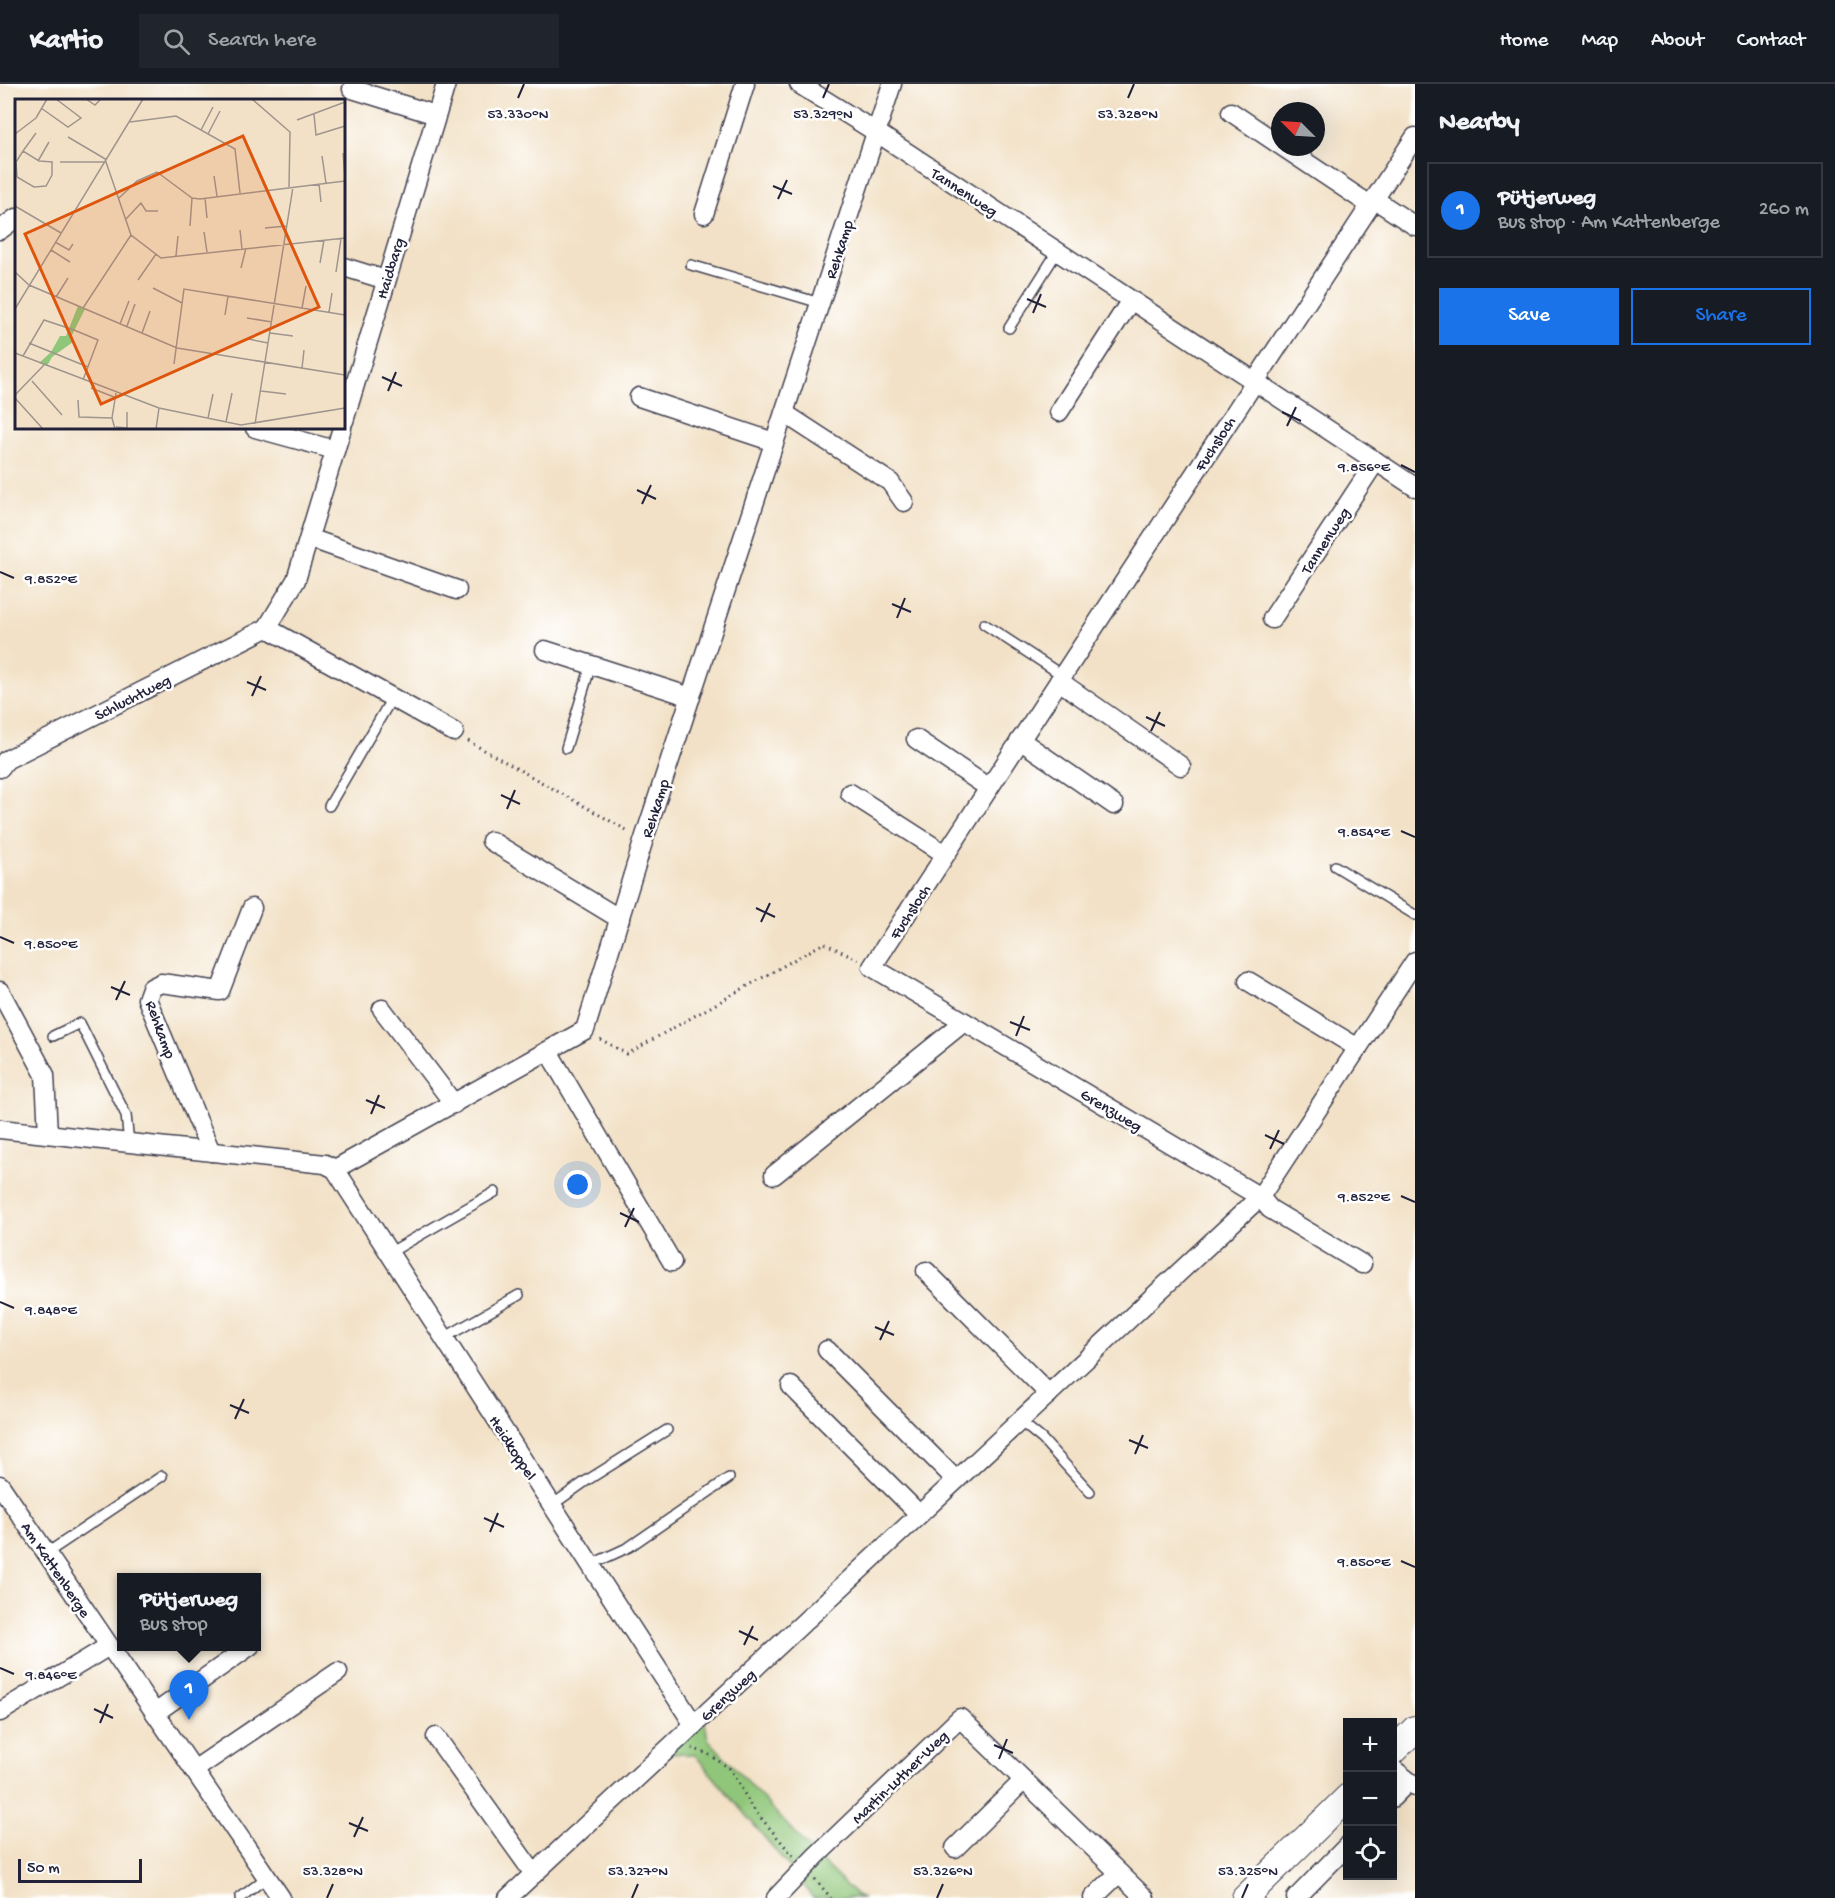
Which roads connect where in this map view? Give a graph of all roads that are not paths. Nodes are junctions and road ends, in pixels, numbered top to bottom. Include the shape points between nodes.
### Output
1 (446, 84) edge
2 (745, 84) edge
3 (799, 84) edge
4 (892, 84) edge
5 (352, 89) dead end
6 (1231, 112) dead end
7 (436, 115) junction
8 (876, 132) junction
9 (1415, 137) edge
10 (1271, 139) edge
11 (1297, 156) edge
12 (1372, 202) junction
13 (704, 214) dead end
14 (15, 219) edge
15 (1415, 226) edge
16 (0, 230) edge
17 (1057, 252) junction
18 (691, 265) dead end
19 (345, 267) edge
20 (386, 280) junction
21 (1131, 300) junction
22 (820, 303) junction
23 (1009, 328) dead end
24 (1254, 381) junction
25 (639, 397) dead end
26 (1059, 412) dead end
27 (784, 413) junction
28 (345, 418) edge
29 (259, 429) edge
30 (342, 429) edge
31 (774, 442) junction
32 (335, 450) junction
33 (1376, 461) junction
34 (1415, 486) edge
35 (904, 502) dead end
36 (309, 538) junction
37 (457, 590) dead end
38 (1272, 620) dead end
39 (984, 624) dead end
40 (267, 627) junction
41 (545, 650) dead end
42 (591, 665) junction
43 (1060, 678) junction
44 (691, 697) junction
45 (393, 698) junction
46 (454, 732) road end
47 (916, 739) dead end
48 (1020, 740) junction
49 (566, 748) dead end
50 (1181, 766) dead end
51 (0, 768) edge
52 (989, 788) junction
53 (850, 793) dead end
54 (1114, 805) dead end
55 (328, 806) dead end
56 (491, 841) dead end
57 (945, 854) junction
58 (1335, 866) dead end
59 (252, 908) dead end
60 (1415, 915) edge
61 (620, 919) junction
62 (1415, 962) edge
63 (872, 967) joint
64 (1248, 981) dead end
65 (0, 991) edge
66 (381, 1009) dead end
67 (964, 1022) junction
68 (53, 1036) dead end
69 (1358, 1048) junction
70 (548, 1051) junction
71 (453, 1104) junction
72 (0, 1129) edge
73 (48, 1134) junction
74 (129, 1143) junction
75 (211, 1152) junction
76 (335, 1169) junction
77 (774, 1175) dead end
78 (495, 1192) dead end
79 (1260, 1197) junction
80 (389, 1253) junction
81 (672, 1262) dead end
82 (1362, 1264) dead end
83 (926, 1271) dead end
84 (519, 1295) dead end
85 (444, 1338) junction
86 (827, 1350) dead end
87 (791, 1386) dead end
88 (1049, 1394) junction
89 (1020, 1421) junction
90 (667, 1430) dead end
91 (162, 1476) dead end
92 (729, 1478) dead end
93 (956, 1480) junction
94 (0, 1485) edge
95 (1090, 1492) dead end
96 (552, 1505) junction
97 (919, 1514) junction
98 (46, 1553) junction
99 (590, 1565) junction
100 (110, 1646) junction
101 (244, 1651) edge
102 (338, 1672) dead end
103 (0, 1712) edge
104 (155, 1713) junction
105 (694, 1725) junction
106 (1415, 1729) edge
107 (436, 1737) dead end
108 (1397, 1747) edge
109 (194, 1770) junction
110 (1397, 1772) edge
111 (1023, 1780) junction
112 (1412, 1784) edge
113 (1397, 1794) edge
114 (1343, 1801) edge
115 (955, 1848) dead end
116 (1343, 1849) edge
117 (1119, 1873) junction
118 (534, 1874) junction
119 (267, 1877) junction
120 (240, 1898) edge
121 (281, 1898) edge
122 (508, 1898) edge
123 (776, 1898) edge
124 (1094, 1898) edge
125 (1144, 1898) edge
126 (1245, 1898) edge
127 (1296, 1898) edge

1 - 7 street, Haidbarg
2 - 13 street
3 - 8 street, Tannenweg
4 - 8 street, Rehkamp
5 - 7 street
6 - 10 street
7 - 20 street, Haidbarg
8 - 17 street, Tannenweg
8 - 22 street, Rehkamp
9 - 12 street, Fuchsloch
11 - 12 street
12 - 15 street
12 - 24 street, Fuchsloch
14 - 16 street
17 - 21 street, Tannenweg
17 - 23 lane
18 - 22 lane
19 - 20 street
20 - 28 street, Haidbarg
21 - 24 street, Tannenweg
21 - 26 street
22 - 27 street, Rehkamp
24 - 33 street, Tannenweg
24 - 43 street, Fuchsloch
25 - 31 street
27 - 31 street, Rehkamp
27 - 35 street via 890,482
29 - 32 street
30 - 32 street
31 - 44 street, Rehkamp
32 - 36 street
33 - 34 street, Tannenweg
33 - 38 street, Tannenweg
36 - 37 street
36 - 40 street via 296,580
39 - 43 lane
40 - 45 street
40 - 51 street, Schluchtweg via 6,760
41 - 42 street
42 - 44 street
42 - 49 lane
43 - 48 street, Fuchsloch
43 - 50 street
44 - 61 street, Rehkamp
45 - 46 street
45 - 55 lane
47 - 52 street
48 - 52 street, Fuchsloch
48 - 54 street
52 - 57 street, Fuchsloch
53 - 57 street
56 - 61 street
57 - 63 street, Fuchsloch
58 - 60 lane
59 - 75 street, Rehkamp via 220,991 161,983 151,988 147,999
61 - 70 street, Rehkamp via 585,1030
62 - 69 street, Grenzweg
63 - 67 street, Grenzweg
64 - 69 street
65 - 73 street via 45,1075
66 - 71 street
67 - 77 street
67 - 79 street, Grenzweg
68 - 74 lane via 80,1023 126,1115
69 - 79 street, Grenzweg
70 - 71 street
70 - 81 street
71 - 76 street
72 - 73 street
73 - 74 street
74 - 75 street
75 - 76 street via 325,1164
76 - 80 street, Heidkoppel
78 - 80 lane
79 - 82 street, Grenzweg via 1270,1209
79 - 88 street, Grenzweg
80 - 85 street, Heidkoppel
83 - 88 street
84 - 85 lane
85 - 96 street, Heidkoppel
86 - 93 street
87 - 97 street
88 - 89 street, Grenzweg
89 - 93 street, Grenzweg
89 - 95 lane via 1042,1439
90 - 96 lane
91 - 98 lane
92 - 99 lane via 629,1547
93 - 97 street, Grenzweg
94 - 98 street, Am Kattenberge
96 - 99 street, Heidkoppel
97 - 105 street, Grenzweg
98 - 100 street, Am Kattenberge
99 - 105 street, Heidkoppel
100 - 103 street
100 - 104 street, Am Kattenberge
101 - 104 street
102 - 109 street
104 - 109 street, Am Kattenberge
105 - 118 street, Grenzweg
106 - 108 street
107 - 118 street
109 - 119 street, Am Kattenberge
110 - 112 street
111 - 115 street
111 - 117 street, Martin-Luther-Weg
111 - 123 street, Martin-Luther-Weg via 960,1718
112 - 113 street
114 - 126 street
116 - 127 street
117 - 124 street
117 - 125 street, Martin-Luther-Weg
118 - 122 street, Grenzweg
119 - 120 lane
119 - 121 street, Am Kattenberge

